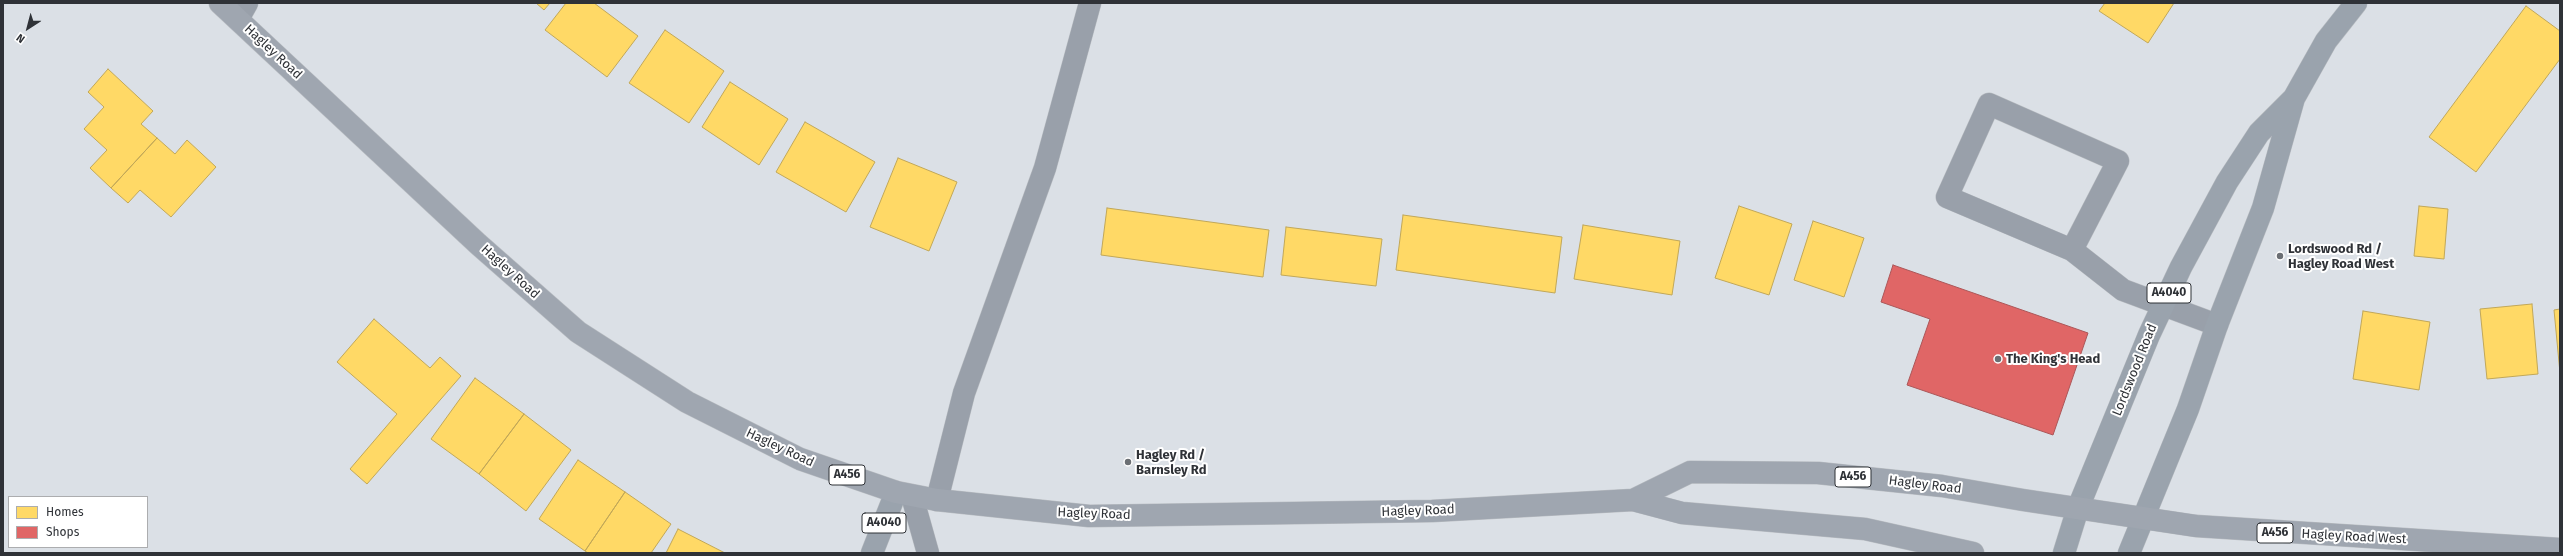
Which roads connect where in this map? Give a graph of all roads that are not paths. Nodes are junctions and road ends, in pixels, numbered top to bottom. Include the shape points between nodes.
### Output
1 (220, 3) edge
2 (1090, 3) edge
3 (2356, 3) edge
4 (242, 11) edge
5 (2294, 98) junction
6 (2072, 250) junction
7 (2163, 304) junction
8 (2217, 325) junction
9 (904, 494) junction
10 (937, 500) junction
11 (1633, 500) junction
12 (2078, 508) junction
13 (2144, 518) junction
14 (2560, 549) edge
15 (2130, 552) edge
16 (872, 553) edge
17 (928, 553) edge
18 (1972, 553) edge
19 (2064, 553) edge

1 - 4 highway, Hagley Road / A456
2 - 10 street via 1045,168 964,393
3 - 5 main road, Lordswood Road / A4040 via 2326,41
4 - 9 highway, Hagley Road / A456 via 478,244 578,332 687,402 800,459
5 - 7 main road, Lordswood Road / A4040 via 2259,133 2227,182
5 - 8 main road, Lordswood Road / A4040 via 2263,208
6 - 6 street via 1948,197 1989,104 2118,161
6 - 7 street via 2123,290
7 - 8 street
7 - 12 main road, Lordswood Road / A4040
8 - 13 main road, Lordswood Road / A4040 via 2188,409
9 - 10 highway, Hagley Road / A456
9 - 16 main road, A4040
9 - 17 street
10 - 11 highway, Hagley Road / A456 via 1089,516 1432,511
11 - 12 highway, Hagley Road / A456 via 1690,472 1818,473 1942,486
11 - 18 highway, Hagley Road / A456 via 1682,514 1865,529
12 - 13 highway, Hagley Road West / A456
12 - 19 main road, Lordswood Road / A4040
13 - 14 highway, Hagley Road West / A456 via 2196,526 2283,534
13 - 15 main road, Lordswood Road / A4040

